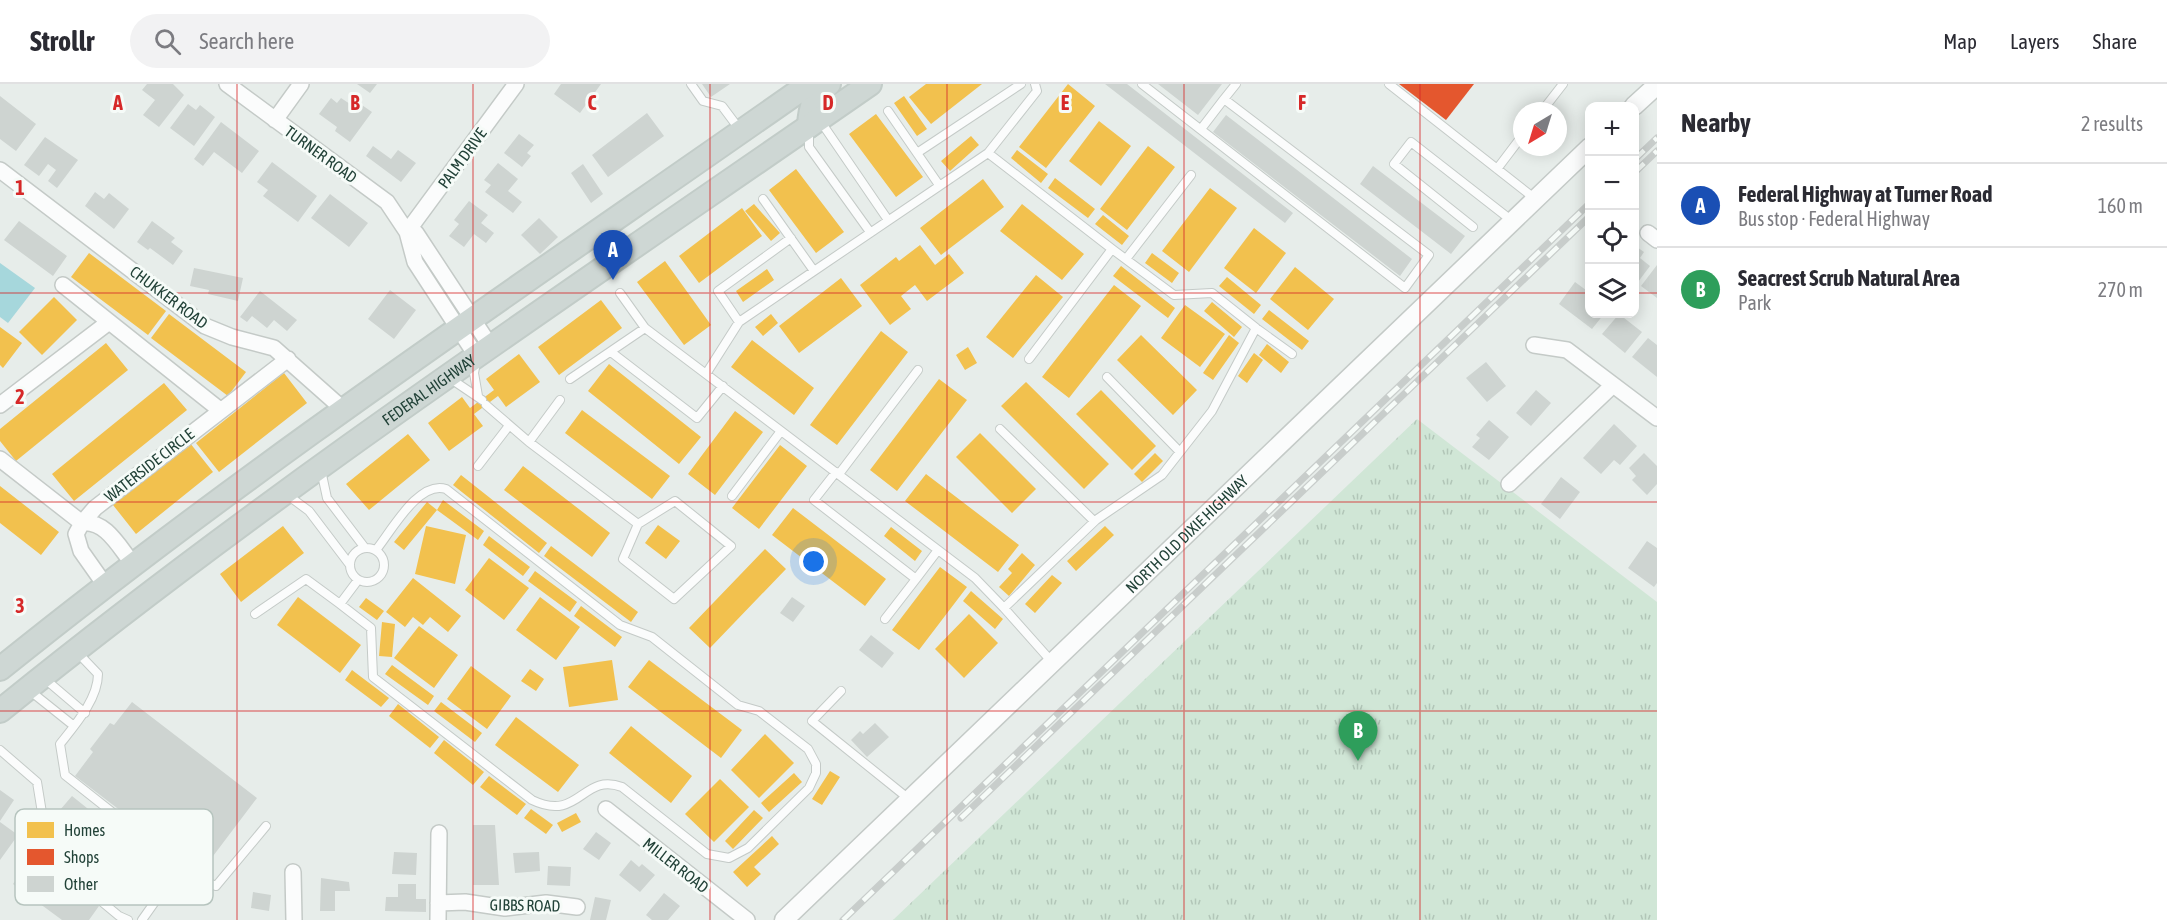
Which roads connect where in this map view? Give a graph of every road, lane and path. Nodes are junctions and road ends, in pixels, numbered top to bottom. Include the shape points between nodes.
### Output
1 (226, 84) edge
2 (301, 84) edge
3 (516, 84) edge
4 (691, 84) edge
5 (809, 84) edge
6 (830, 84) edge
7 (870, 84) edge
8 (1021, 84) edge
9 (1035, 84) edge
10 (1142, 84) edge
11 (1236, 84) edge
12 (1389, 84) edge
13 (1563, 84) edge
14 (1657, 85) edge
15 (1224, 99) junction
16 (1549, 102) edge
17 (1638, 102) edge
18 (888, 111) dead end
19 (275, 120) junction
20 (814, 123) junction
21 (1201, 129) junction
22 (741, 132) junction
23 (1513, 148) edge
24 (1585, 152) edge
25 (917, 153) junction
26 (988, 153) junction
27 (1497, 169) junction
28 (0, 170) edge
29 (1191, 175) dead end
30 (939, 185) junction
31 (1534, 198) junction
32 (763, 199) dead end
33 (888, 220) junction
34 (1511, 220) junction
35 (1473, 227) dead end
36 (407, 232) junction
37 (870, 232) junction
38 (791, 238) junction
39 (1112, 249) junction
40 (1126, 260) junction
41 (814, 271) junction
42 (63, 285) dead end
43 (620, 292) dead end
44 (108, 322) junction
45 (739, 322) junction
46 (466, 325) junction
47 (645, 328) junction
48 (1256, 328) junction
49 (1534, 345) dead end
50 (484, 352) junction
51 (611, 352) junction
52 (1292, 354) dead end
53 (288, 359) junction
54 (1029, 359) dead end
55 (918, 370) dead end
56 (706, 374) junction
57 (448, 377) junction
58 (1107, 377) dead end
59 (570, 379) dead end
60 (1613, 384) junction
61 (723, 386) junction
62 (4, 396) edge
63 (482, 400) junction
64 (560, 400) dead end
65 (220, 410) junction
66 (344, 410) junction
67 (1657, 418) edge
68 (508, 427) junction
69 (1000, 429) dead end
70 (781, 430) junction
71 (529, 442) junction
72 (1180, 452) junction
73 (0, 459) edge
74 (478, 466) dead end
75 (320, 467) junction
76 (837, 473) junction
77 (1509, 484) dead end
78 (285, 493) junction
79 (732, 496) dead end
80 (1094, 521) junction
81 (82, 523) junction
82 (638, 524) junction
83 (365, 548) junction
84 (376, 550) junction
85 (938, 550) junction
86 (133, 564) junction
87 (350, 565) junction
88 (916, 579) junction
89 (358, 580) junction
90 (105, 585) junction
91 (340, 604) junction
92 (1004, 608) junction
93 (255, 614) dead end
94 (885, 620) dead end
95 (76, 651) junction
96 (1052, 662) junction
97 (0, 669) edge
98 (36, 683) junction
99 (841, 691) dead end
100 (0, 711) edge
101 (85, 713) junction
102 (74, 726) junction
103 (0, 750) edge
104 (909, 799) junction
105 (41, 809) edge
106 (107, 809) edge
107 (606, 809) dead end
108 (266, 826) dead end
109 (439, 833) dead end
110 (293, 872) dead end
111 (213, 885) edge
112 (438, 903) junction
113 (105, 905) edge
114 (152, 905) edge
115 (577, 907) dead end
116 (128, 920) edge
117 (141, 920) edge
118 (294, 920) edge
119 (438, 920) edge
120 (747, 920) edge
121 (784, 920) edge

1 - 19 street, TURNER ROAD
2 - 19 street
3 - 36 street, PALM DRIVE
4 - 22 lane via 703,101 722,106
5 - 22 main road, FEDERAL HIGHWAY
6 - 20 main road via 816,96 810,108
7 - 20 main road, FEDERAL HIGHWAY
8 - 25 lane
9 - 26 lane via 1037,91
10 - 21 lane
11 - 15 lane
12 - 27 lane
13 - 16 lane
14 - 17 street
15 - 21 lane
15 - 21 lane via 1429,255 1405,288
18 - 25 lane
19 - 36 street, TURNER ROAD via 387,202
20 - 33 lane
20 - 37 lane via 809,147
20 - 50 main road, FEDERAL HIGHWAY
22 - 46 main road, FEDERAL HIGHWAY
23 - 27 lane
24 - 31 street, NORTH OLD DIXIE HIGHWAY
25 - 30 lane
26 - 30 lane
26 - 39 lane
27 - 31 lane
28 - 53 street, CHUKKER ROAD via 205,326 232,338 274,348
29 - 40 lane
30 - 33 lane
31 - 34 street, NORTH OLD DIXIE HIGHWAY
32 - 38 lane
33 - 37 lane
34 - 35 lane via 1411,142 1394,164
34 - 96 street, NORTH OLD DIXIE HIGHWAY
36 - 46 street, TURNER ROAD via 416,233
37 - 41 lane
38 - 41 lane
38 - 45 lane via 718,291
39 - 40 lane
39 - 54 lane
40 - 48 lane via 1174,295 1212,293
41 - 45 lane
42 - 44 street
43 - 47 lane
44 - 62 street
44 - 65 street
45 - 56 lane
46 - 50 street, TURNER ROAD
46 - 66 main road, FEDERAL HIGHWAY
47 - 51 lane
47 - 56 lane
48 - 52 lane
48 - 72 lane via 1212,411
49 - 60 street via 1567,350
50 - 57 main road, FEDERAL HIGHWAY
50 - 63 lane via 474,373
51 - 59 lane
51 - 61 lane via 698,418
53 - 65 street, WATERSIDE CIRCLE
53 - 66 street, CHUKKER ROAD
55 - 76 lane
56 - 61 lane
57 - 63 lane
57 - 75 main road, FEDERAL HIGHWAY
58 - 72 lane
60 - 67 street
60 - 77 street
61 - 70 lane
63 - 68 lane
64 - 71 lane
65 - 81 street, WATERSIDE CIRCLE via 95,508
66 - 86 main road, FEDERAL HIGHWAY
68 - 71 lane
68 - 74 lane
69 - 80 lane
70 - 76 lane
70 - 79 lane
71 - 82 lane
72 - 80 lane via 1162,475
73 - 81 street, WATERSIDE CIRCLE
75 - 78 main road, FEDERAL HIGHWAY
75 - 83 lane via 327,498
76 - 85 lane
76 - 88 lane via 814,500
78 - 87 lane via 309,511
78 - 95 main road, FEDERAL HIGHWAY
80 - 92 lane
81 - 86 street, WATERSIDE CIRCLE via 91,522 105,529
81 - 90 street via 76,534 81,550
82 - 82 lane via 623,559 674,599 731,546 675,501
83 - 84 lane
83 - 87 lane via 354,554
84 - 89 lane via 384,560 383,571 370,582
84 - 91 lane via 420,494 432,487 446,489 620,625 652,637 738,705 759,711 800,743 816,764 814,781 748,848 729,858 707,854 613,784 594,786 567,805 543,806 373,677 371,628
85 - 88 lane
85 - 92 lane via 975,578
86 - 90 main road, FEDERAL HIGHWAY
87 - 89 lane
88 - 94 lane
89 - 91 lane
90 - 97 main road, FEDERAL HIGHWAY
91 - 93 lane via 306,579
92 - 96 lane
95 - 98 main road, FEDERAL HIGHWAY
95 - 101 lane via 98,674
96 - 104 street, NORTH OLD DIXIE HIGHWAY
98 - 100 main road, FEDERAL HIGHWAY
98 - 101 lane
98 - 102 lane
99 - 104 lane via 812,721
101 - 102 lane
102 - 106 lane via 60,744 64,775
103 - 105 lane via 37,782
104 - 121 street, NORTH OLD DIXIE HIGHWAY
107 - 120 street, MILLER ROAD
108 - 111 lane via 216,886
109 - 112 street
110 - 118 street
112 - 115 street, GIBBS ROAD via 465,902 505,908 546,903
112 - 119 street
113 - 116 lane
114 - 117 lane

